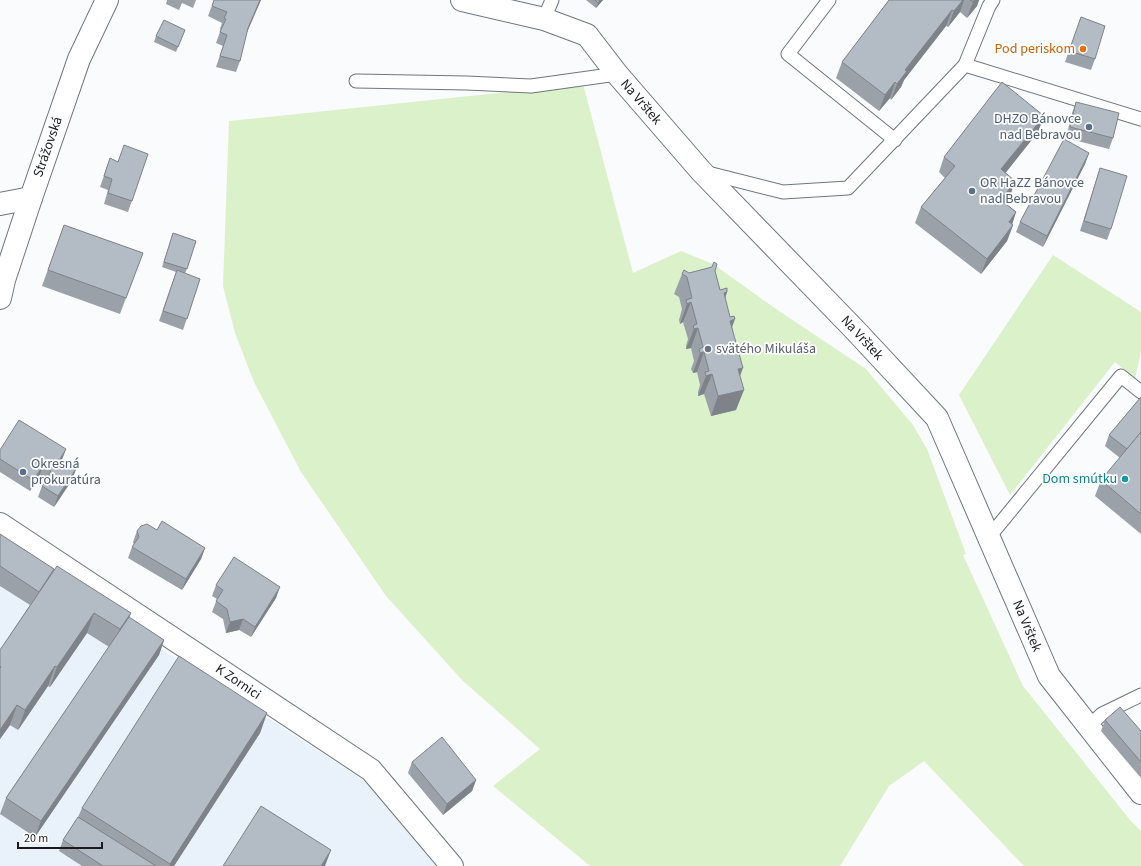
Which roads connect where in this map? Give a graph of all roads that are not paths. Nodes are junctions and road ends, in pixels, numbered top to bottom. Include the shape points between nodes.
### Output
1 (107, 0) edge
2 (466, 0) edge
3 (829, 0) edge
4 (992, 0) edge
5 (548, 9) edge
6 (965, 65) junction
7 (617, 74) junction
8 (356, 81) dead end
9 (1141, 119) edge
10 (895, 140) junction
11 (701, 171) junction
12 (31, 198) junction
13 (0, 204) edge
14 (1, 284) edge
15 (1141, 392) edge
16 (0, 524) edge
17 (989, 537) junction
18 (1141, 696) edge
19 (1089, 726) junction
20 (1141, 793) edge
21 (452, 866) edge

1 - 12 street, Strážovská via 79,59
2 - 5 street, Na Vrštek
3 - 10 lane via 788,54
4 - 6 lane
5 - 7 street, Na Vrštek via 587,35
6 - 9 lane
6 - 10 lane
7 - 8 lane via 531,86
7 - 11 street, Na Vrštek
10 - 11 lane via 848,188 783,192
11 - 17 street, Na Vrštek via 937,418
12 - 13 street
12 - 14 street, Strážovská
15 - 17 lane via 1121,376
16 - 21 street, K Zornici via 371,770
17 - 19 street, Na Vrštek via 1049,676
18 - 19 lane via 1102,714
19 - 20 street, Na Vrštek

